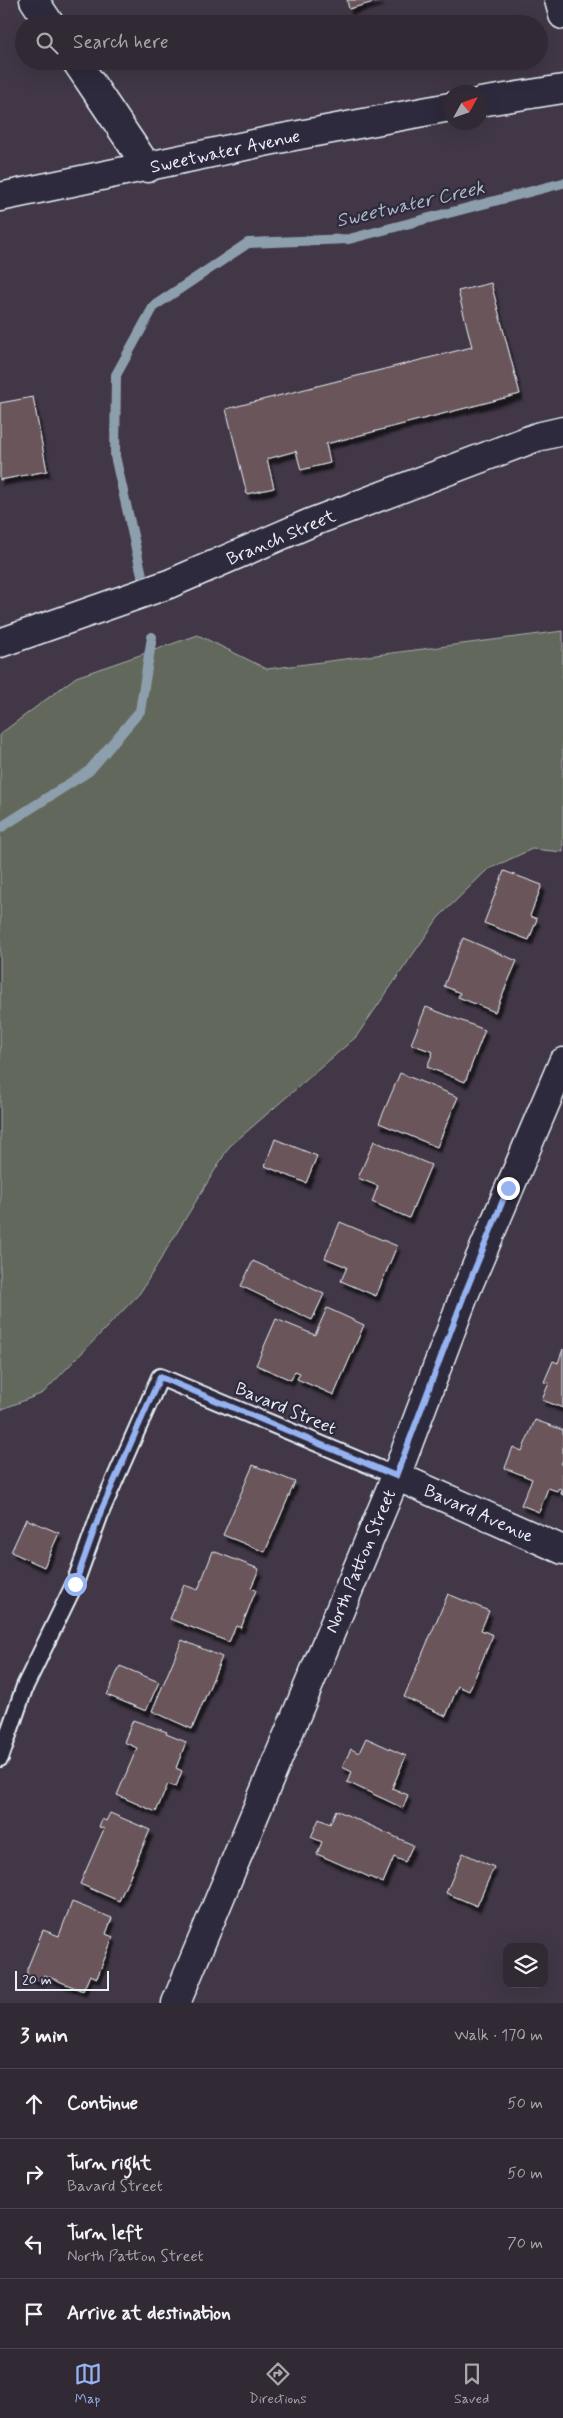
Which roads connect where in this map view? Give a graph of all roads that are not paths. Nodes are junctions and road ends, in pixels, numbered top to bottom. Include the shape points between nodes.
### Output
1 (34, 0) edge
2 (559, 0) edge
3 (44, 15) edge
4 (563, 15) edge
5 (82, 70) edge
6 (563, 89) edge
7 (488, 101) edge
8 (443, 108) edge
9 (148, 168) junction
10 (0, 198) edge
11 (563, 430) edge
12 (0, 643) edge
13 (563, 1062) edge
14 (396, 1476) junction
15 (563, 1550) edge
16 (0, 1758) edge
17 (176, 2003) edge

1 - 3 street
2 - 4 street
5 - 9 street
6 - 7 street
8 - 9 street, Sweetwater Avenue via 278,139
9 - 10 street, Sweetwater Avenue
11 - 12 street, Branch Street via 310,523 169,584
13 - 14 street, North Patton Street via 465,1293
14 - 15 street, Bavard Avenue
14 - 16 lane, Bavard Street via 160,1377 101,1511 75,1584 25,1686
14 - 17 street, North Patton Street

